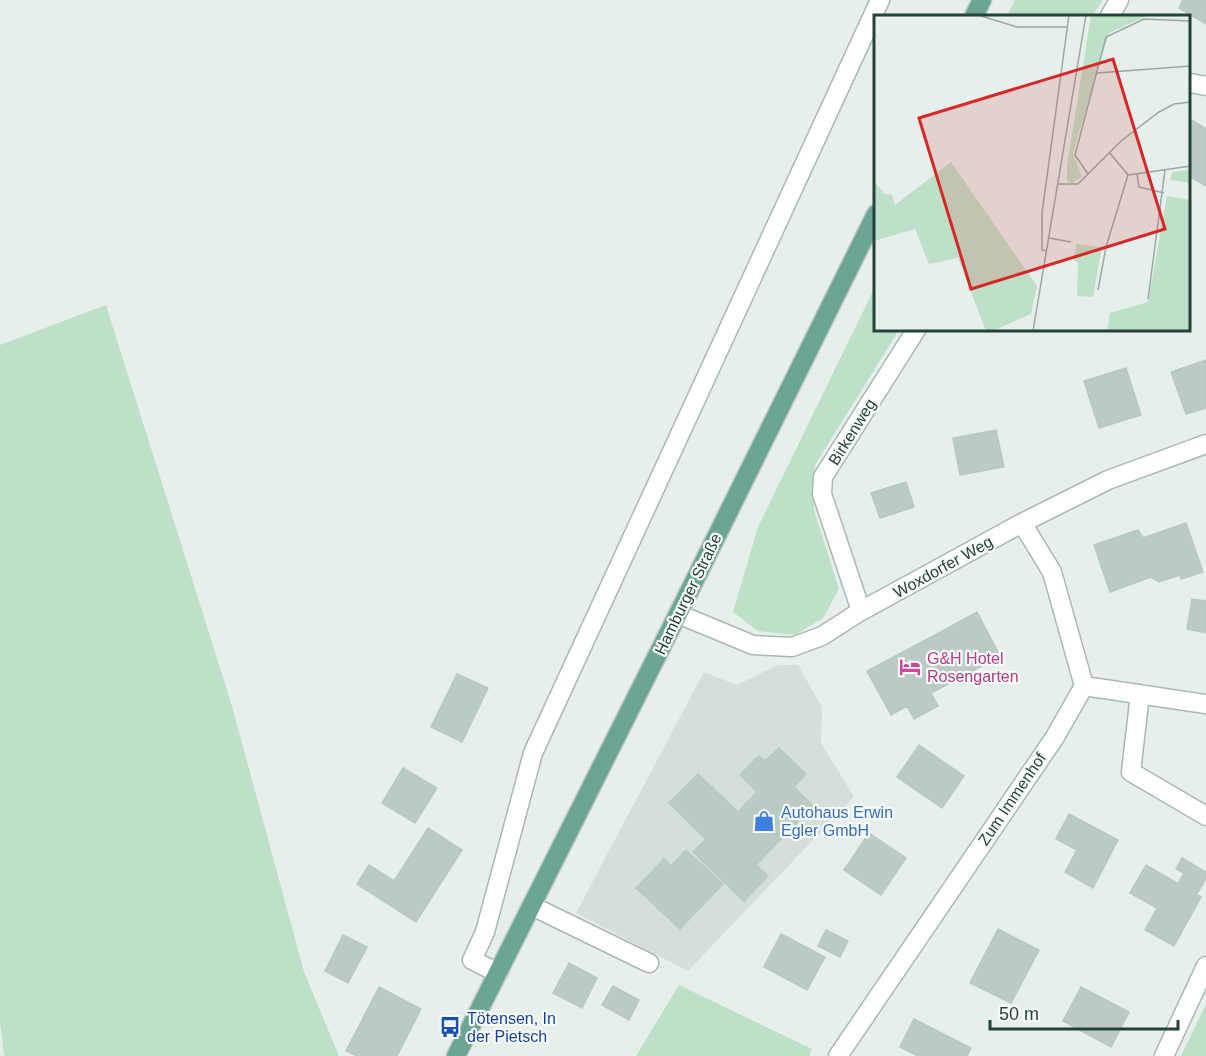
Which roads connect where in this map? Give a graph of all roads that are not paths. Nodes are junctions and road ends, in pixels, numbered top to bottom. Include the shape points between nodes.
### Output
1 (880, 0) edge
2 (982, 0) edge
3 (1119, 0) edge
4 (974, 15) edge
5 (1111, 15) edge
6 (1191, 83) edge
7 (1206, 86) edge
8 (874, 218) edge
9 (915, 332) edge
10 (1206, 444) edge
11 (1022, 523) junction
12 (861, 611) junction
13 (678, 614) junction
14 (1084, 686) junction
15 (1140, 694) junction
16 (1206, 704) edge
17 (1206, 816) edge
18 (532, 906) junction
19 (649, 963) dead end
20 (1206, 966) edge
21 (498, 973) junction
22 (456, 1056) edge
23 (838, 1056) edge
24 (1164, 1056) edge

1 - 21 street via 533,753 485,932 472,960
2 - 4 main road
3 - 5 street
6 - 7 street
8 - 13 main road, Hamburger Straße
9 - 12 street, Birkenweg via 824,477 822,494
10 - 11 street, Woxdorfer Weg via 1108,480
11 - 12 street, Woxdorfer Weg
11 - 14 street via 1052,572
12 - 13 street, Woxdorfer Weg via 822,636 792,647 753,645
13 - 18 main road, Hamburger Straße
14 - 15 street
14 - 23 street, Zum Immenhof via 1055,737
15 - 16 street
15 - 17 street via 1131,772
18 - 19 street
18 - 21 main road, Hamburger Straße
20 - 24 street
21 - 22 main road, Hamburger Straße

